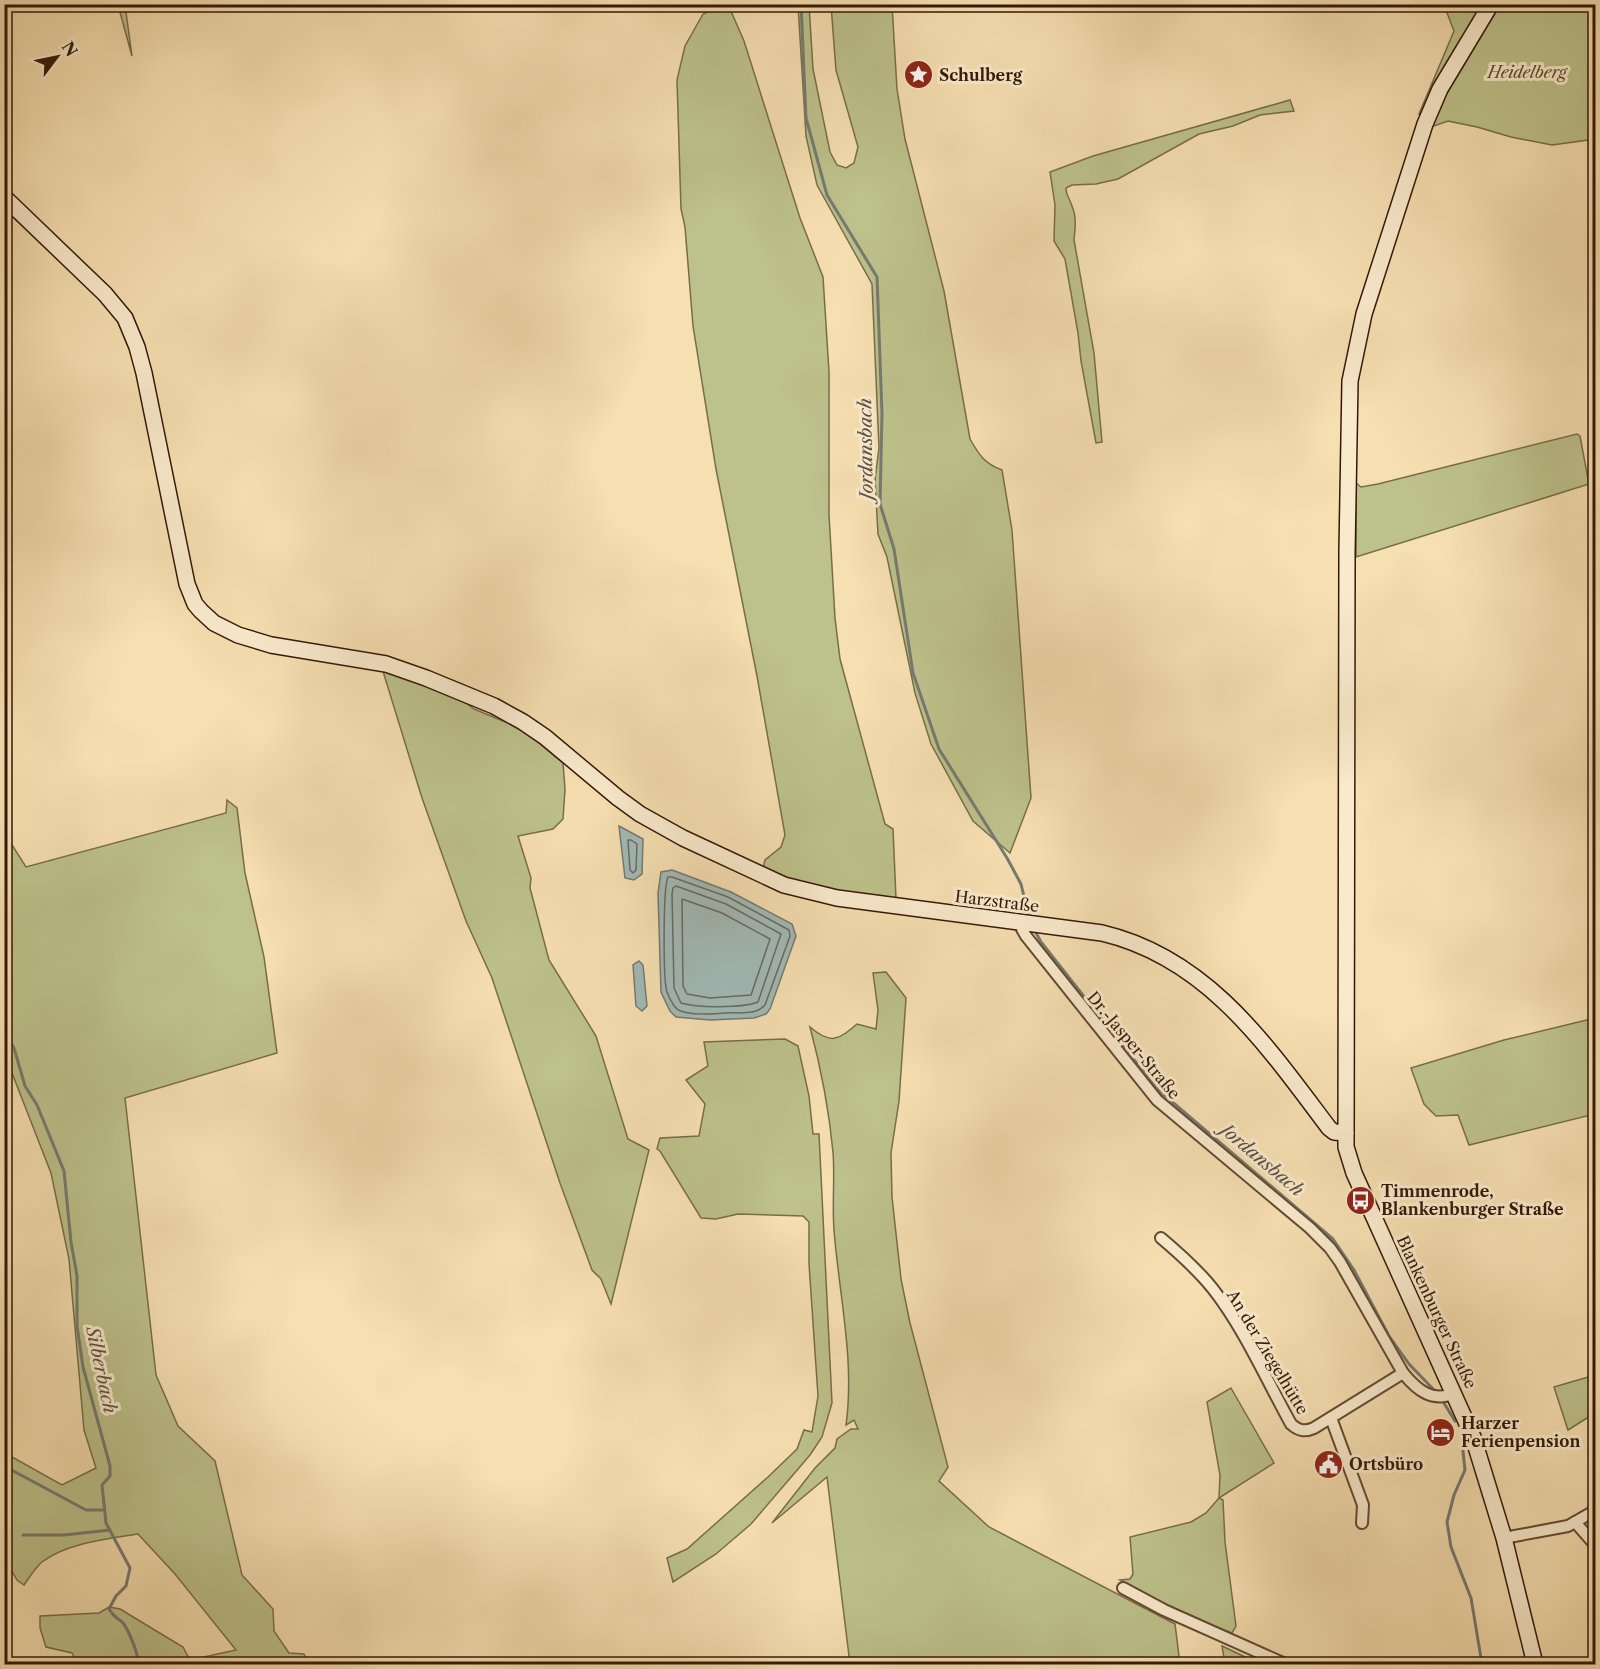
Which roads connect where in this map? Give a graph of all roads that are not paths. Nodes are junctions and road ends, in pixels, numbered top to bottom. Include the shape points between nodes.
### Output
1 (1491, 4) edge
2 (4, 197) edge
3 (1022, 922) junction
4 (1346, 1134) junction
5 (1161, 1238) dead end
6 (1403, 1373) junction
7 (1451, 1395) junction
8 (1331, 1418) junction
9 (1596, 1510) edge
10 (1575, 1522) junction
11 (1362, 1523) dead end
12 (1504, 1538) junction
13 (1596, 1546) edge
14 (1123, 1588) dead end
15 (1285, 1665) edge
16 (1535, 1665) edge

1 - 4 street, Blankenburger Straße via 1440,89 1425,124 1367,304 1352,367 1347,440
2 - 3 street, Harzstraße via 125,318 144,374 183,570 195,604 207,618 250,640 386,664 461,692 534,729 623,802 659,825 784,885 837,898
3 - 4 street, Harzstraße via 1124,938 1175,963 1247,1024 1329,1128
3 - 6 street, Dr.-Jasper-Straße via 1026,936 1157,1100 1330,1248
4 - 7 street, Blankenburger Straße via 1354,1173
5 - 8 street, An der Ziegelhütte via 1199,1273 1225,1305 1292,1424 1308,1430
6 - 7 street, Dr.-Jasper-Straße via 1420,1392
6 - 8 street, An der Ziegelhütte
7 - 12 street, Blankenburger Straße via 1481,1459
8 - 11 street, An der Ziegelhütte via 1363,1505
9 - 10 street
10 - 12 street
10 - 13 street
12 - 16 street, Blankenburger Straße
14 - 15 street

